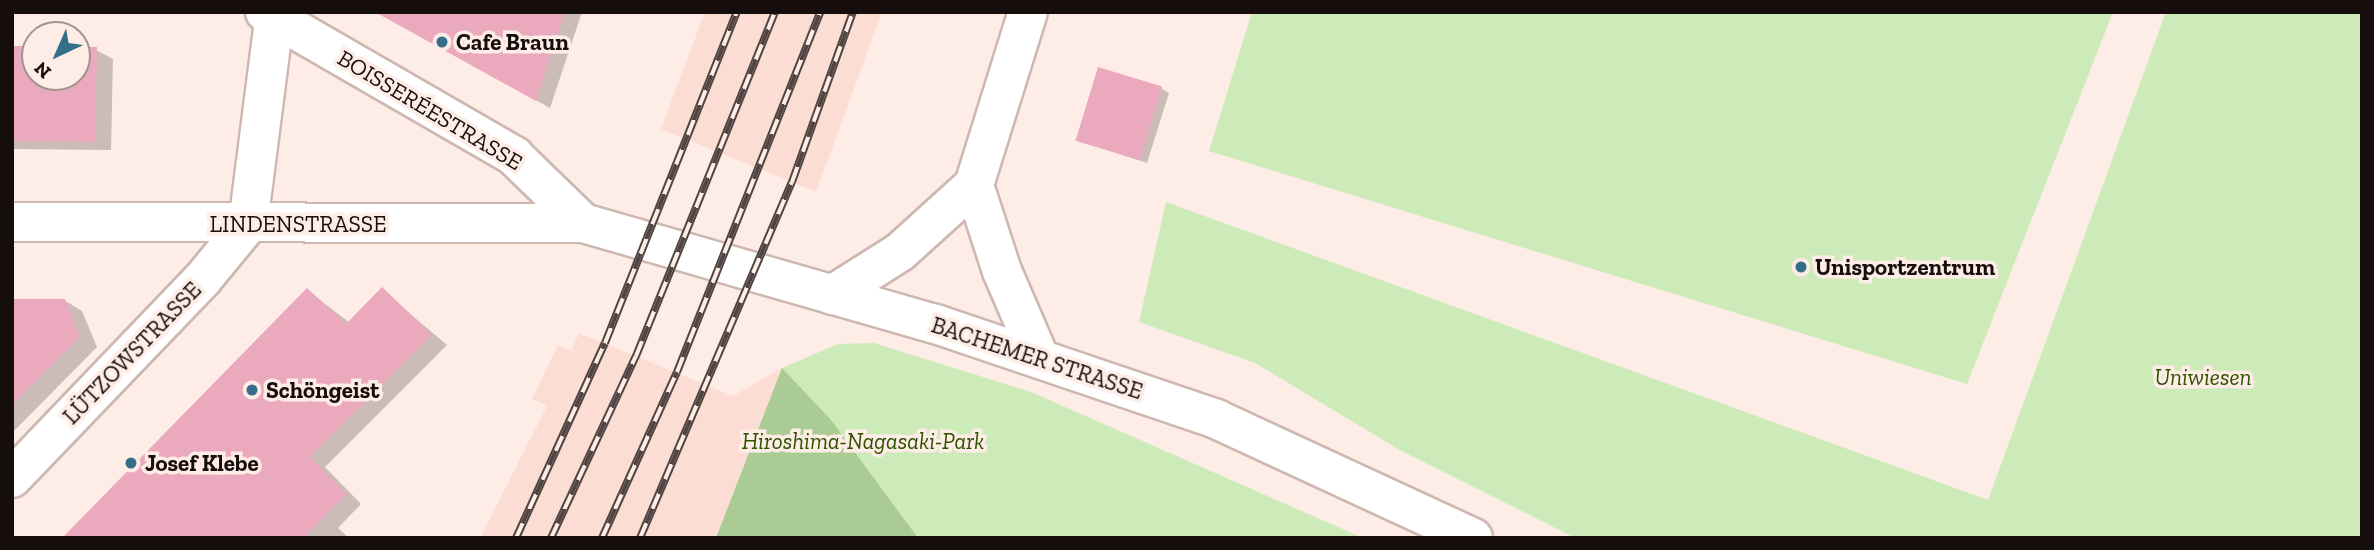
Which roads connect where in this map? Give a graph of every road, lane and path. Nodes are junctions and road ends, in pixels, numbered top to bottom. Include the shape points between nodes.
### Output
1 (1028, 12) edge
2 (271, 14) edge
3 (974, 185) junction
4 (12, 222) edge
5 (583, 223) junction
6 (248, 224) junction
7 (832, 295) junction
8 (1040, 357) junction
9 (12, 478) edge
10 (1473, 538) edge

1 - 3 main road
2 - 5 main road, BOISSERÉESTRASSE via 514,156
2 - 6 main road
3 - 7 main road via 900,252
3 - 8 main road via 1002,271
4 - 6 main road, LINDENSTRASSE
5 - 6 main road, LINDENSTRASSE
5 - 7 main road, BACHEMER STRASSE
6 - 9 main road, LÜTZOWSTRASSE via 202,280
7 - 8 main road, BACHEMER STRASSE
8 - 10 main road, BACHEMER STRASSE via 1216,419

